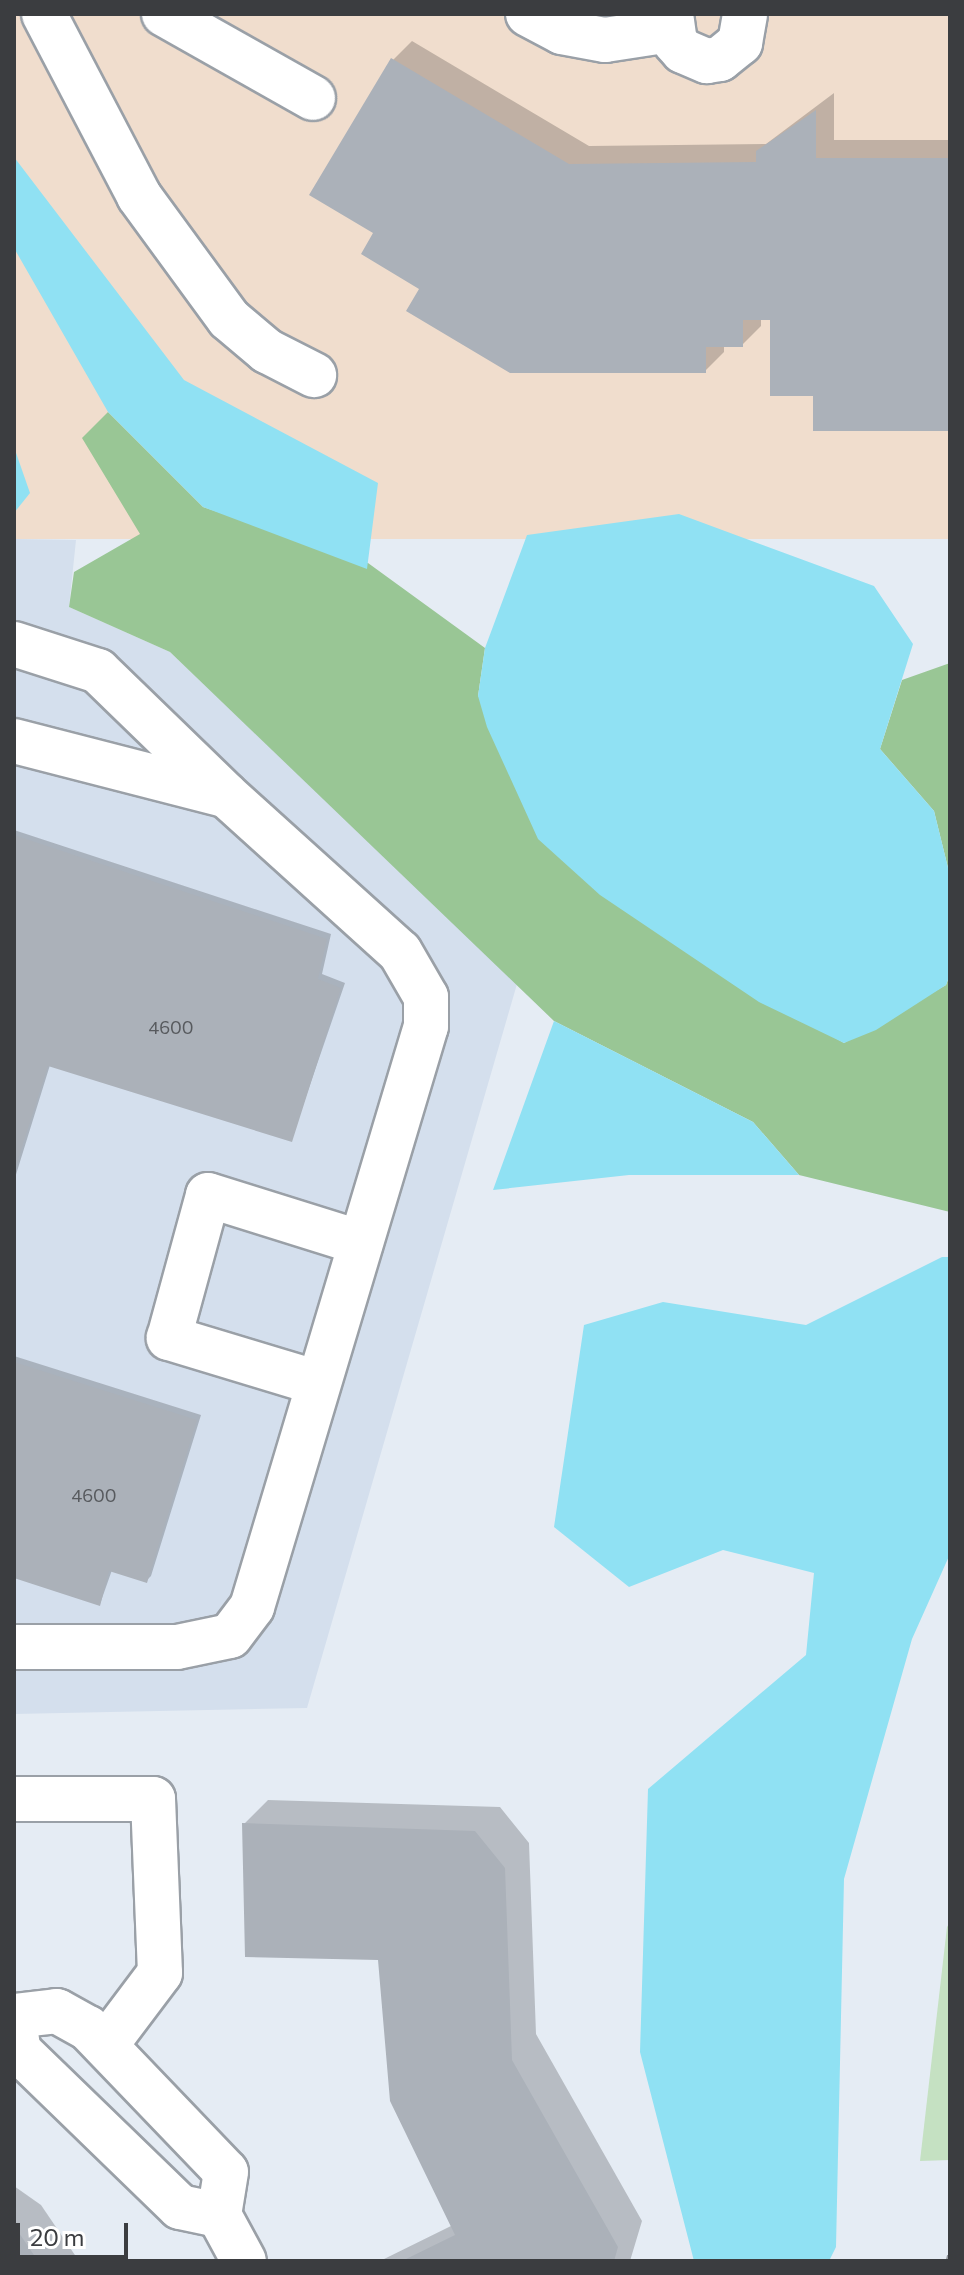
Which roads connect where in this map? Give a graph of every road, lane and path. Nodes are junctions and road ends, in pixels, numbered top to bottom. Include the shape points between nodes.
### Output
1 (164, 14) edge
2 (528, 14) edge
3 (745, 14) edge
4 (48, 15) edge
5 (671, 22) edge
6 (313, 98) dead end
7 (314, 375) dead end
8 (14, 644) edge
9 (14, 741) edge
10 (226, 795) junction
11 (361, 1243) junction
12 (318, 1383) junction
13 (14, 1647) edge
14 (14, 1799) edge
15 (14, 2018) edge
16 (105, 2046) junction
17 (219, 2215) junction
18 (950, 2253) edge
19 (244, 2261) edge
20 (948, 2261) edge

1 - 6 lane
2 - 5 lane via 562,32 605,40
3 - 5 lane via 740,43 720,59 707,61 683,51
4 - 7 lane via 139,196 229,319 267,351
8 - 10 lane via 98,671
9 - 10 lane
10 - 11 lane via 400,952 426,997 426,1026
11 - 12 lane
11 - 12 lane via 208,1195 169,1338
12 - 13 lane via 252,1607 230,1636 177,1647
14 - 16 lane via 153,1799 160,1973
15 - 16 lane via 57,2011 88,2028
15 - 17 lane via 19,2051 180,2207
16 - 17 lane via 226,2172
17 - 19 lane
18 - 20 path

